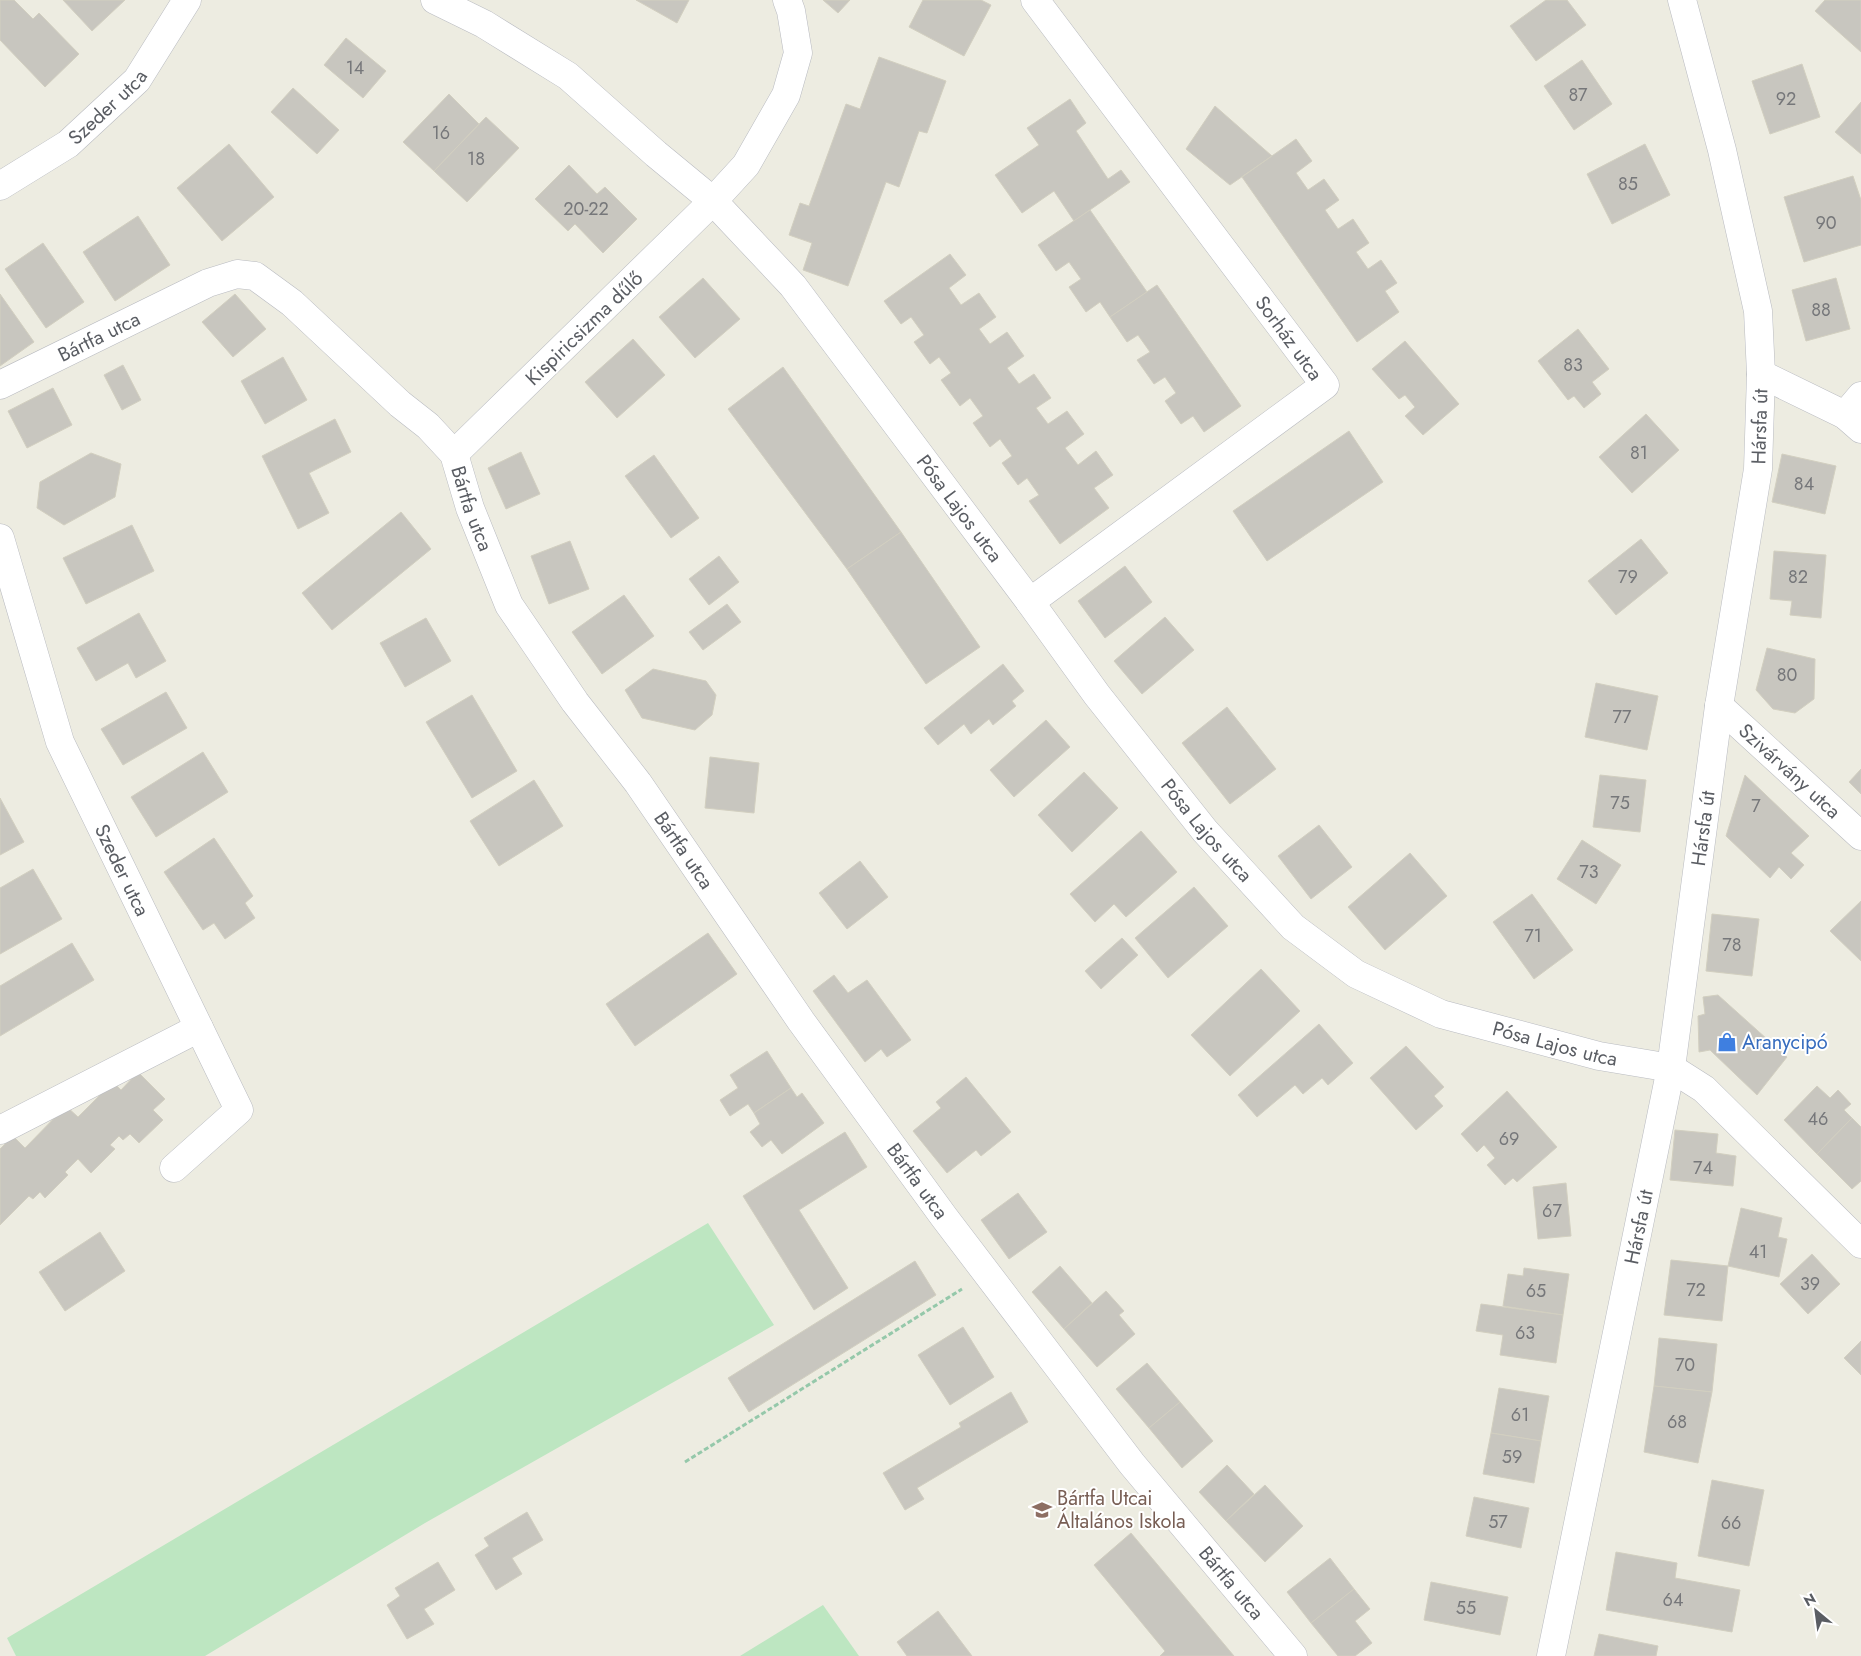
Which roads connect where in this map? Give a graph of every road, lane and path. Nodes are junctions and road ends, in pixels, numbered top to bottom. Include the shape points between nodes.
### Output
1 (187, 0) edge
2 (435, 0) edge
3 (787, 0) edge
4 (1035, 0) edge
5 (1682, 0) edge
6 (0, 186) edge
7 (713, 201) junction
8 (1760, 374) junction
9 (0, 385) edge
10 (1856, 413) edge
11 (454, 454) junction
12 (0, 538) edge
13 (1030, 602) junction
14 (1719, 706) junction
15 (1861, 836) edge
16 (199, 1028) junction
17 (1671, 1068) junction
18 (0, 1130) edge
19 (174, 1168) dead end
20 (1861, 1244) edge
21 (987, 1273) junction
22 (685, 1462) dead end
23 (1293, 1656) edge
24 (1551, 1656) edge

1 - 6 street, Szeder utca via 137,80 68,144
2 - 7 street via 484,24 568,76
3 - 7 street, Kispiricsizma dűlő via 798,53 786,95 746,165
4 - 13 street, Sorház utca via 1325,385
5 - 8 street, Hársfa út via 1722,150 1758,311
7 - 11 street, Kispiricsizma dűlő
7 - 13 street, Pósa Lajos utca via 793,286
8 - 10 street
8 - 14 street, Hársfa út via 1758,469
9 - 11 street, Bártfa utca via 208,284 237,274 255,276 292,303 428,426
11 - 21 street, Bártfa utca via 470,508 509,606 575,702 638,783 807,1028
12 - 16 street, Szeder utca via 60,742
13 - 17 street, Pósa Lajos utca via 1097,695 1205,831 1293,927 1356,974 1441,1014 1598,1056
14 - 15 street, Szivárvány utca
14 - 17 street, Hársfa út
16 - 18 street
16 - 19 street, Szeder utca via 239,1110
17 - 20 street, Pósa Lajos utca via 1704,1089
17 - 24 street, Hársfa út
21 - 22 path
21 - 23 street, Bártfa utca via 1132,1464

